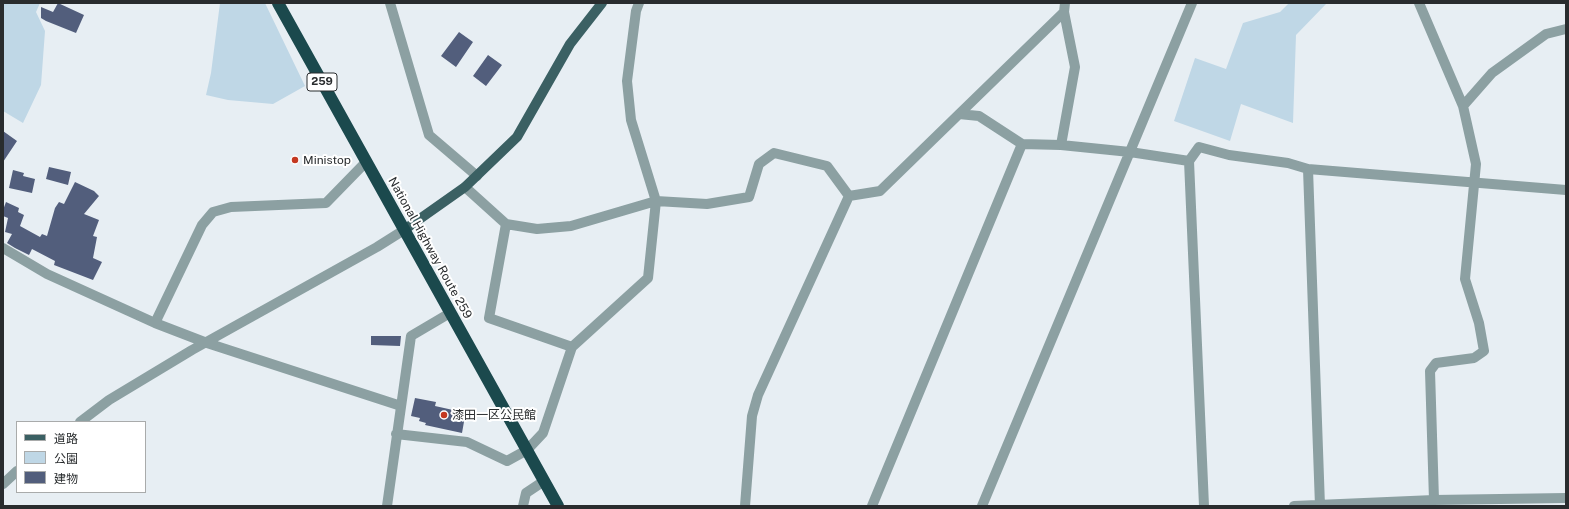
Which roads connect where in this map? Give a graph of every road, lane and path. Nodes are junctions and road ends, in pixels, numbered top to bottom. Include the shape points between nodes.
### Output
1 (278, 3) edge
2 (390, 3) edge
3 (602, 3) edge
4 (639, 3) edge
5 (1192, 3) edge
6 (1419, 3) edge
7 (1064, 7) edge
8 (1566, 29) edge
9 (1463, 106) junction
10 (959, 114) junction
11 (1022, 144) junction
12 (1061, 145) junction
13 (1130, 152) junction
14 (1189, 161) junction
15 (366, 162) junction
16 (1308, 169) junction
17 (477, 176) junction
18 (1474, 183) junction
19 (465, 187) junction
20 (1566, 190) edge
21 (849, 196) junction
22 (656, 201) junction
23 (506, 224) junction
24 (404, 230) junction
25 (3, 248) edge
26 (450, 313) junction
27 (156, 324) junction
28 (207, 343) junction
29 (572, 347) junction
30 (400, 406) junction
31 (81, 421) edge
32 (396, 434) junction
33 (527, 450) junction
34 (16, 472) edge
35 (544, 481) junction
36 (3, 484) edge
37 (1566, 498) edge
38 (1434, 500) junction
39 (1546, 502) edge
40 (387, 506) edge
41 (523, 506) edge
42 (558, 506) edge
43 (745, 506) edge
44 (872, 506) edge
45 (982, 506) edge
46 (1204, 506) edge
47 (1294, 506) edge
48 (1320, 506) edge

1 - 15 highway, National Highway Route 259 / 259
2 - 17 street via 429,135
3 - 17 main road via 570,44 517,136
4 - 22 street via 627,81 631,120
5 - 13 street
6 - 9 street
7 - 10 street
7 - 12 street via 1075,67
8 - 9 street via 1546,34 1492,73
9 - 18 street via 1476,164
10 - 11 street via 980,116
10 - 21 street via 880,191
11 - 12 street
11 - 44 street
12 - 13 street
13 - 14 street
13 - 45 street
14 - 16 street via 1199,147 1228,155 1288,163
14 - 46 street
15 - 24 highway, National Highway Route 259 / 259
15 - 27 street via 326,203 230,207 213,212 202,226
16 - 18 street
16 - 48 street
17 - 19 main road
18 - 20 street
18 - 38 street via 1465,279 1480,323 1484,351 1474,358 1436,363 1430,371
19 - 23 street
19 - 24 main road
21 - 22 street via 827,166 774,153 759,164 749,197 707,204
21 - 43 street via 758,395 752,416
22 - 23 street via 571,226 538,229
22 - 29 street via 648,278
23 - 29 street via 489,318
24 - 26 highway, National Highway Route 259 / 259
24 - 28 street
25 - 27 street via 47,274
26 - 30 street via 411,336
26 - 33 highway, National Highway Route 259 / 259
27 - 28 street
28 - 30 street
28 - 31 street via 109,400
29 - 33 street via 543,434
30 - 32 street
32 - 33 street via 467,442 507,461
32 - 40 street
33 - 35 highway, National Highway Route 259 / 259
34 - 36 street
35 - 41 street via 526,493
35 - 42 highway, National Highway Route 259 / 259
37 - 39 street
38 - 39 street
38 - 48 street
47 - 48 street

